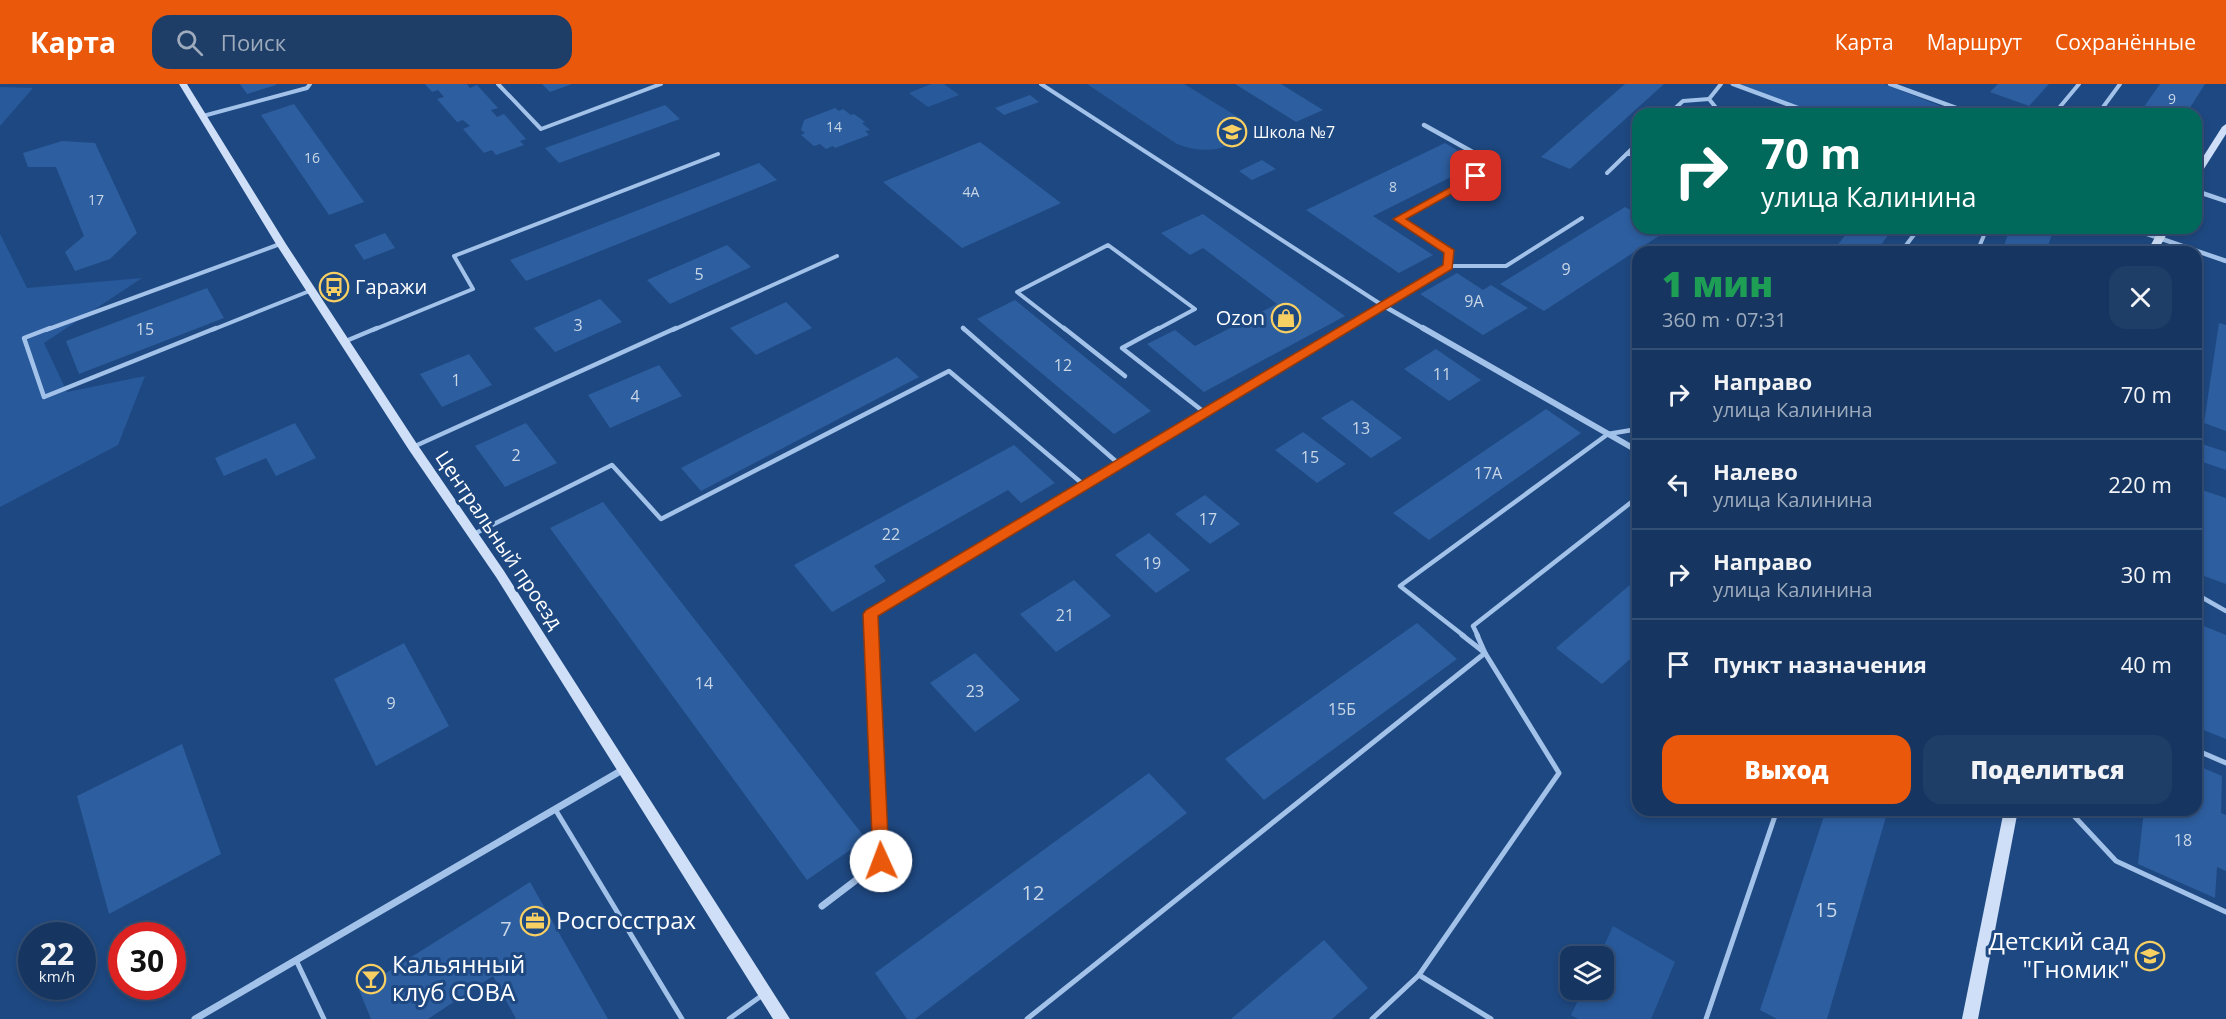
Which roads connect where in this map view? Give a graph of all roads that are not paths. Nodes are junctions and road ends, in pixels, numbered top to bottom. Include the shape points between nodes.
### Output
1 (183, 84) edge
2 (310, 84) edge
3 (498, 84) edge
4 (661, 84) edge
5 (1041, 84) edge
6 (1720, 84) edge
7 (1733, 84) edge
8 (1890, 84) edge
9 (2079, 84) edge
10 (2120, 84) edge
11 (1709, 99) junction
12 (1675, 108) edge
13 (1716, 108) edge
14 (1798, 108) edge
15 (1956, 108) edge
16 (2059, 108) edge
17 (2102, 108) edge
18 (203, 116) junction
19 (1424, 125) dead end
20 (2226, 128) edge
21 (1632, 149) edge
22 (718, 154) dead end
23 (1627, 154) junction
24 (1632, 154) edge
25 (2202, 166) edge
26 (1607, 173) dead end
27 (2202, 193) edge
28 (2226, 201) edge
29 (1581, 218) dead end
30 (2148, 234) edge
31 (2162, 234) edge
32 (2160, 238) junction
33 (281, 244) junction
34 (2155, 246) edge
35 (2183, 246) edge
36 (2202, 253) edge
37 (837, 255) dead end
38 (2226, 261) edge
39 (1449, 267) junction
40 (312, 290) junction
41 (1382, 305) junction
42 (963, 328) dead end
43 (345, 341) junction
44 (1125, 376) dead end
45 (1204, 412) junction
46 (1632, 430) edge
47 (1608, 434) junction
48 (413, 447) junction
49 (1632, 448) edge
50 (1119, 464) junction
51 (1084, 485) junction
52 (1632, 502) edge
53 (472, 535) junction
54 (2202, 597) edge
55 (2226, 611) edge
56 (1485, 653) junction
57 (2202, 753) edge
58 (2226, 763) edge
59 (625, 768) junction
60 (555, 809) junction
61 (1775, 816) edge
62 (2010, 816) edge
63 (2074, 816) edge
64 (822, 906) dead end
65 (2226, 912) edge
66 (296, 960) junction
67 (1419, 975) junction
68 (765, 993) junction
69 (195, 1019) edge
70 (324, 1019) edge
71 (682, 1019) edge
72 (729, 1019) edge
73 (782, 1019) edge
74 (1027, 1019) edge
75 (1372, 1019) edge
76 (1491, 1019) edge
77 (1706, 1019) edge
78 (1970, 1019) edge

1 - 18 main road, Центральный проезд
2 - 18 lane
3 - 4 lane via 542,129
5 - 41 lane
6 - 11 lane
7 - 14 street
8 - 15 street
9 - 16 lane
10 - 17 lane
11 - 12 lane via 1683,101
11 - 13 lane
18 - 33 main road, Центральный проезд
19 - 39 street via 1496,165 1398,219 1450,252
20 - 25 main road
21 - 23 lane
22 - 43 lane via 454,256 473,289
23 - 24 lane
23 - 26 lane
27 - 28 street
29 - 39 lane via 1506,266
30 - 32 street
31 - 32 main road
32 - 34 main road
32 - 35 street
33 - 40 main road, Центральный проезд
33 - 40 lane via 24,338 44,397
36 - 38 street
37 - 48 lane
39 - 41 street
40 - 43 main road, Центральный проезд
41 - 45 street
41 - 47 street
42 - 50 lane
43 - 48 main road, Центральный проезд
44 - 45 lane via 1017,292 1108,245 1195,309 1122,348
45 - 50 street
46 - 47 lane
47 - 49 street
47 - 56 lane via 1400,586
48 - 53 main road, Центральный проезд
50 - 51 street
51 - 53 lane via 949,372 662,519 612,465
51 - 64 street via 871,614 881,861
52 - 56 lane via 1473,626
53 - 59 main road, Центральный проезд
54 - 55 lane
56 - 67 lane via 1559,773
56 - 74 lane
57 - 58 lane
59 - 60 street
59 - 68 main road, Центральный проезд
60 - 66 street
60 - 71 lane
61 - 77 lane
62 - 78 main road
63 - 65 lane via 2116,861
66 - 69 street
66 - 70 lane
67 - 75 lane
67 - 76 lane
68 - 72 lane
68 - 73 main road, Центральный проезд

